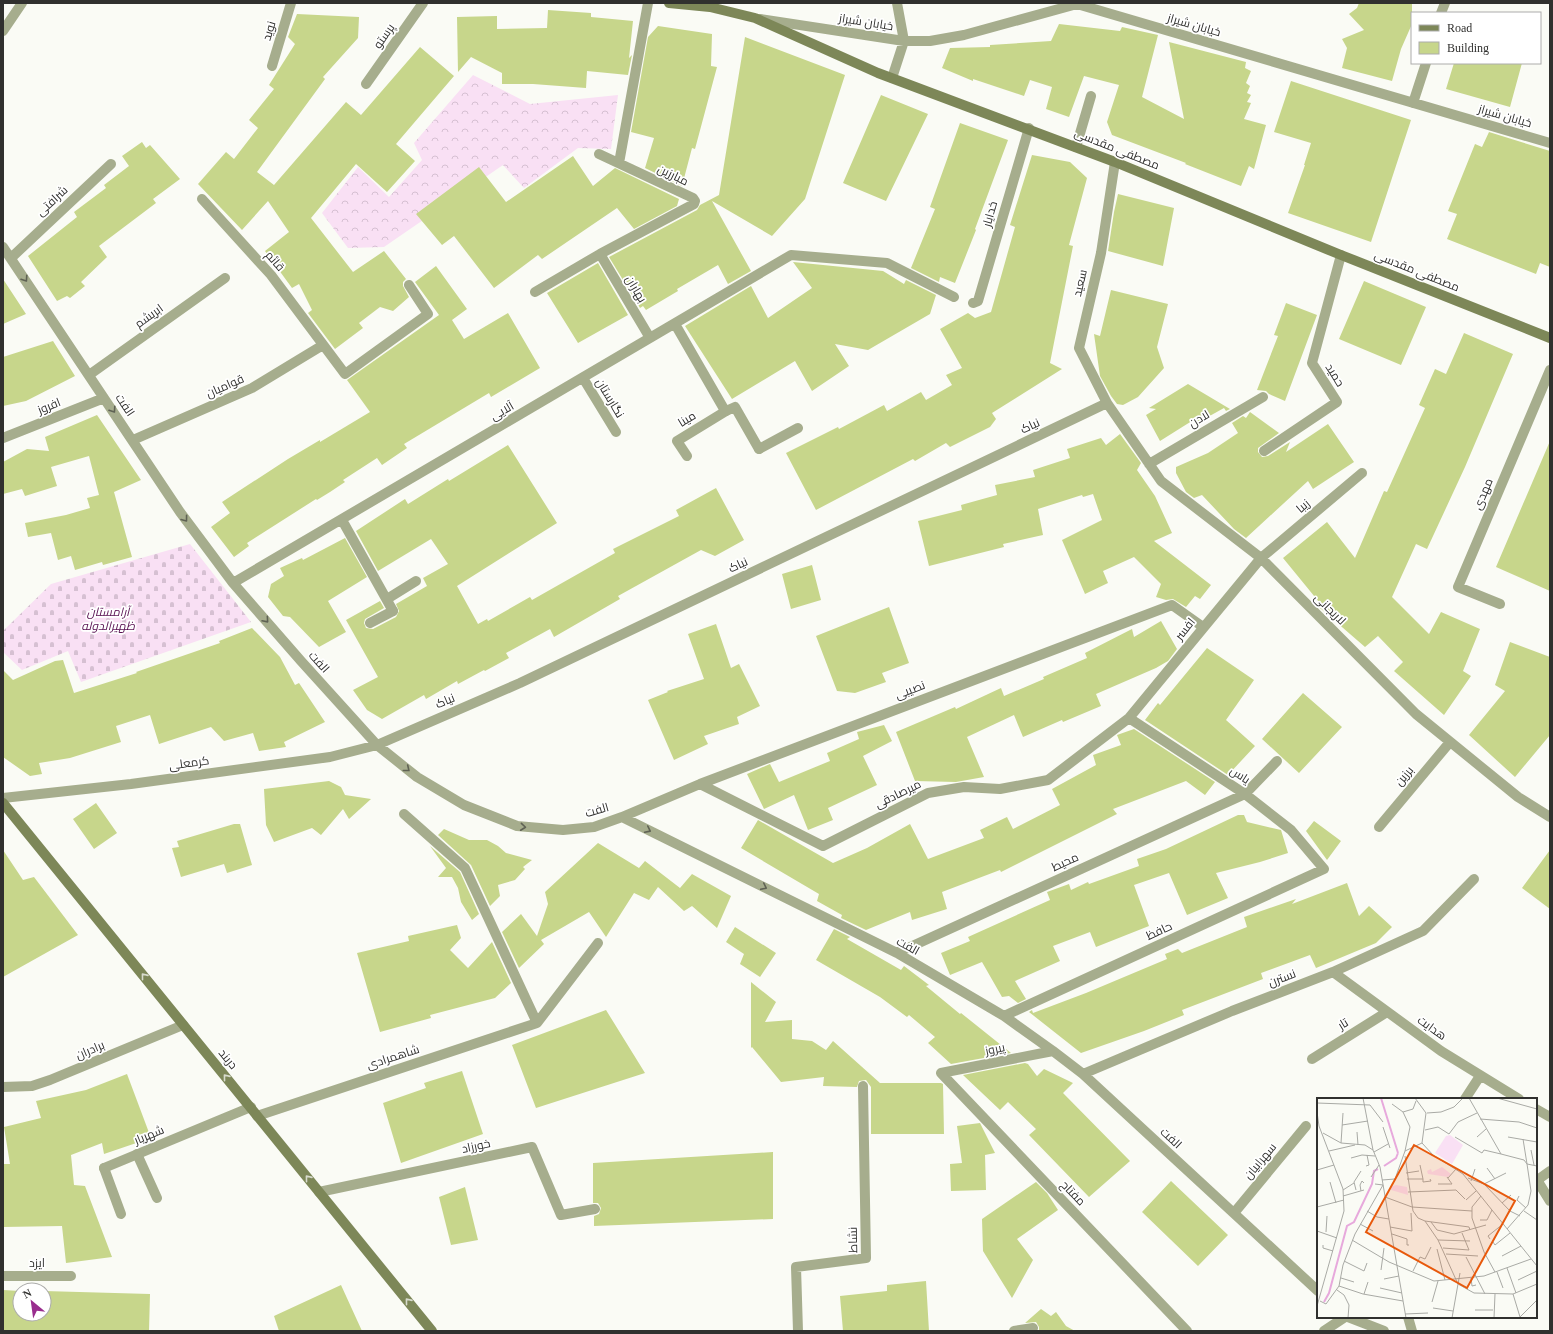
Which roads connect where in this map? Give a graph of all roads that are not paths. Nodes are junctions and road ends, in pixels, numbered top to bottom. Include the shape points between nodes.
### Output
1 (22, 3) edge
2 (291, 3) edge
3 (423, 3) edge
4 (648, 3) edge
5 (669, 3) edge
6 (897, 3) edge
7 (1077, 3) edge
8 (755, 18) junction
9 (3, 31) edge
10 (904, 41) junction
11 (1426, 64) edge
12 (272, 66) dead end
13 (892, 78) junction
14 (366, 84) dead end
15 (1091, 96) dead end
16 (1413, 103) junction
17 (1028, 128) junction
18 (1550, 143) edge
19 (1076, 146) junction
20 (599, 154) dead end
21 (1115, 162) junction
22 (619, 163) junction
23 (111, 164) dead end
24 (202, 199) dead end
25 (3, 247) edge
26 (600, 254) junction
27 (1341, 255) junction
28 (11, 258) junction
29 (225, 278) dead end
30 (409, 285) dead end
31 (535, 292) dead end
32 (954, 297) dead end
33 (973, 304) dead end
34 (675, 324) junction
35 (650, 338) junction
36 (1550, 338) edge
37 (323, 345) junction
38 (1550, 370) edge
39 (89, 375) junction
40 (583, 378) junction
41 (1263, 397) dead end
42 (104, 398) junction
43 (1107, 403) junction
44 (726, 411) junction
45 (798, 428) dead end
46 (616, 432) dead end
47 (3, 438) edge
48 (133, 440) junction
49 (1264, 450) dead end
50 (687, 456) dead end
51 (1149, 464) junction
52 (1362, 473) dead end
53 (342, 520) junction
54 (1261, 558) junction
55 (416, 581) dead end
56 (233, 583) junction
57 (387, 599) junction
58 (1500, 604) dead end
59 (370, 623) dead end
60 (1203, 627) junction
61 (1129, 718) junction
62 (1450, 742) junction
63 (377, 745) junction
64 (1277, 761) dead end
65 (700, 784) junction
66 (1245, 794) junction
67 (3, 798) edge
68 (3, 803) edge
69 (404, 814) dead end
70 (622, 817) junction
71 (1550, 817) edge
72 (1379, 827) dead end
73 (1324, 869) joint
74 (1474, 879) dead end
75 (598, 943) dead end
76 (897, 953) junction
77 (1334, 972) junction
78 (1387, 1012) junction
79 (1004, 1016) junction
80 (537, 1023) junction
81 (183, 1025) junction
82 (1053, 1050) junction
83 (1312, 1059) dead end
84 (941, 1074) joint
85 (1083, 1074) junction
86 (1480, 1076) junction
87 (863, 1086) dead end
88 (3, 1087) edge
89 (1466, 1098) edge
90 (1517, 1098) edge
91 (251, 1108) junction
92 (1537, 1110) edge
93 (257, 1116) junction
94 (1550, 1117) edge
95 (1306, 1126) dead end
96 (137, 1154) junction
97 (1550, 1172) edge
98 (1537, 1180) edge
99 (1537, 1182) edge
100 (319, 1192) junction
101 (158, 1198) dead end
102 (1550, 1201) edge
103 (595, 1209) dead end
104 (1234, 1213) junction
105 (121, 1214) dead end
106 (3, 1276) edge
107 (71, 1276) dead end
108 (1317, 1290) edge
109 (1343, 1318) edge
110 (1351, 1318) edge
111 (1408, 1318) edge
112 (1032, 1328) dead end
113 (432, 1331) edge
114 (798, 1331) edge
115 (1014, 1331) edge
116 (1187, 1331) edge
117 (1324, 1331) edge
118 (1384, 1331) edge
119 (1412, 1331) edge

1 - 9 street
2 - 12 street, نوید
3 - 14 street, پرستو
4 - 22 street
5 - 8 main road, مصطفی مقدسی via 710,7
6 - 10 street
7 - 10 street, خیابان شیراز via 964,35 930,41
7 - 16 street, خیابان شیراز
8 - 10 street, خیابان شیراز
8 - 13 main road, مصطفی مقدسی
10 - 13 street
11 - 16 street
13 - 17 main road, مصطفی مقدسی
15 - 19 street
16 - 18 street, خیابان شیراز
17 - 19 main road, مصطفی مقدسی
17 - 33 street, خدایار via 978,301
19 - 21 main road, مصطفی مقدسی
20 - 22 street
21 - 27 main road, مصطفی مقدسی
21 - 43 street, سعید via 1100,253 1079,348
22 - 26 street, مبارزین via 695,201 694,204
23 - 28 street, شرافتی
24 - 37 street, قائم via 271,275
25 - 28 street, الفت
26 - 31 street, مبارزین
26 - 35 street, بهاران
27 - 36 main road, مصطفی مقدسی
27 - 49 street, حمید via 1312,363 1336,402
28 -> 39 street, الفت
29 - 39 street, ابریشم
30 - 37 street, قائم via 428,314 345,374
32 - 34 street, آلایی via 887,263 791,255
34 - 35 street, آلایی
34 - 44 street
35 - 40 street, آلایی
37 - 48 street, قوامیان via 252,388
38 - 58 street, مهدی via 1458,587
39 - 42 street, الفت
40 - 46 street, نگارستان
40 - 53 street, آلایی
41 - 51 street, لادن
42 - 47 street, افروز
42 -> 48 street, الفت
43 - 51 street, لاریجانی
43 - 63 street, نیاک via 520,683
44 - 45 street via 735,407 759,449
44 - 50 street, مینا via 678,441
48 -> 56 street, الفت via 180,512
51 - 54 street, لاریجانی via 1161,481
52 - 54 street, زیبا
53 - 56 street, آلایی
53 - 57 street
54 - 60 street, افسر
54 - 62 street, لاریجانی via 1416,714
55 - 57 street
56 -> 63 street, الفت
57 - 59 street via 393,611
60 - 61 street, افسر
60 - 65 street, نصیبی via 1172,605
61 - 65 street, میرصادقی via 1048,780 1000,789 964,787 928,793 823,846
61 - 66 street, یاس
62 - 71 street, لاریجانی via 1518,797
62 - 72 street, برزین
63 - 67 street, کرمعلی via 330,757 131,784
63 -> 70 street, الفت via 418,777 464,805 517,826 563,830 594,826
64 - 66 street
65 - 70 street, نصیبی
66 - 73 street, یاس via 1291,830
66 - 76 street, محیط
81 -> 68 main road, دربند
69 - 80 street via 465,868
70 -> 76 street, الفت
73 - 79 street, حافظ
74 - 77 street, نسترن via 1423,931
75 - 80 street
76 - 79 street, الفت
77 - 78 street, هدایت
77 - 85 street, نسترن via 1232,1011
78 - 83 street, تار
78 - 86 street, هدایت
79 - 82 street, الفت
80 - 93 street, شاهمرادی
81 - 88 street, برادران via 50,1080 32,1086
91 -> 81 main road, دربند
82 - 84 street, پیروز
82 - 85 street, الفت
84 - 116 street, مفتاح
85 - 104 street, الفت
86 - 89 street
86 - 90 street, هدایت
87 - 114 street, نشاط via 866,1258 796,1266
91 - 93 main road, دربند
91 - 96 street, شهریار
92 - 94 street
100 -> 93 main road, دربند
95 - 104 street, سهرابیان
96 - 101 street
96 - 105 street, شهریار via 104,1168
97 - 98 street
99 - 102 street
100 - 103 street, خورزاد via 532,1147 561,1215
113 -> 100 main road, دربند
104 - 108 street, الفت
106 - 107 street, ایزد
109 - 117 street
110 - 118 street
111 - 119 street
112 - 115 street

